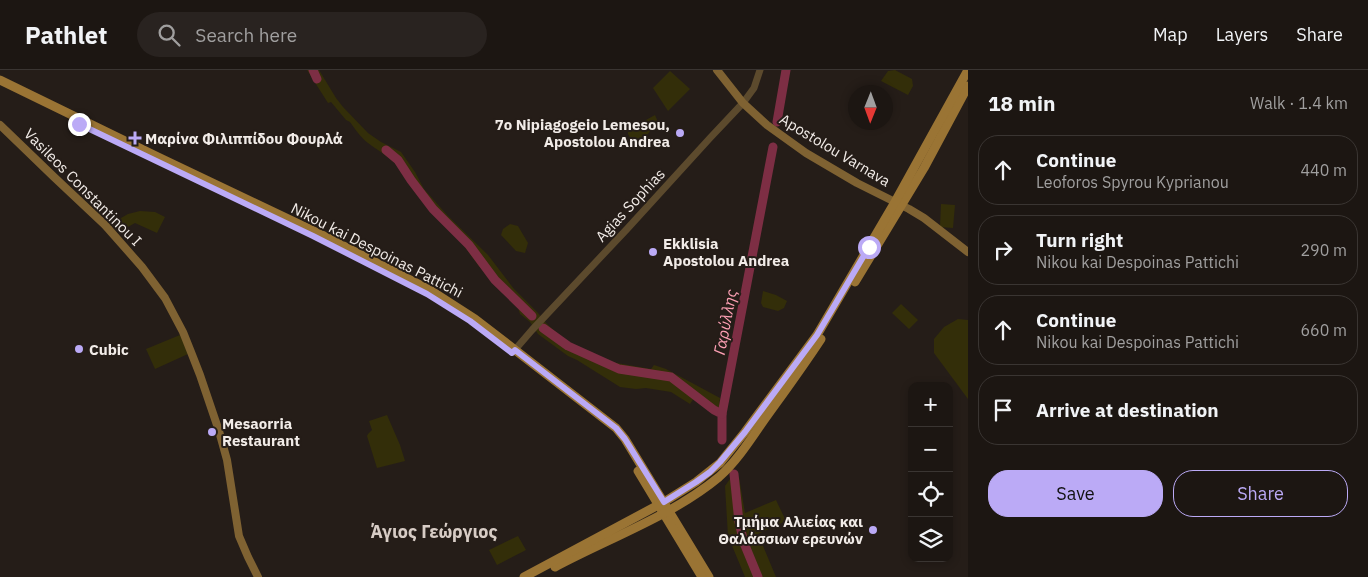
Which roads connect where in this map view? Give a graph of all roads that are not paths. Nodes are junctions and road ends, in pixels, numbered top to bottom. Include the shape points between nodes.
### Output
1 (717, 70) edge
2 (760, 70) edge
3 (968, 70) edge
4 (0, 80) edge
5 (0, 86) edge
6 (968, 86) edge
7 (743, 103) junction
8 (0, 125) edge
9 (898, 203) junction
10 (968, 252) edge
11 (447, 306) junction
12 (514, 351) junction
13 (663, 507) junction
14 (258, 577) edge
15 (524, 577) edge
16 (537, 577) edge
17 (702, 577) edge
18 (709, 577) edge

1 - 7 main road, Apostolou Varnava
2 - 7 street, Agias Sophias via 754,88
3 - 9 main road
4 - 11 main road, Nikou kai Despoinas Pattichi via 322,235 422,286
5 - 11 main road, Nikou kai Despoinas Pattichi via 313,236
6 - 9 main road via 924,168
7 - 9 main road, Apostolou Varnava via 767,126 806,153
7 - 12 street, Agias Sophias
8 - 14 main road, Vasileos Constantinou I via 105,225 165,298 183,332 220,431 239,536
9 - 10 main road, Apostolou Varnava via 924,218
9 - 13 main road via 817,335 745,432 710,472
11 - 12 main road, Nikou kai Despoinas Pattichi
12 - 13 main road, Nikou kai Despoinas Pattichi via 610,430
12 - 13 main road, Nikou kai Despoinas Pattichi via 616,428
13 - 15 main road
13 - 16 main road
13 - 17 main road, Nikou kai Despoinas Pattichi
13 - 18 main road, Nikou kai Despoinas Pattichi

